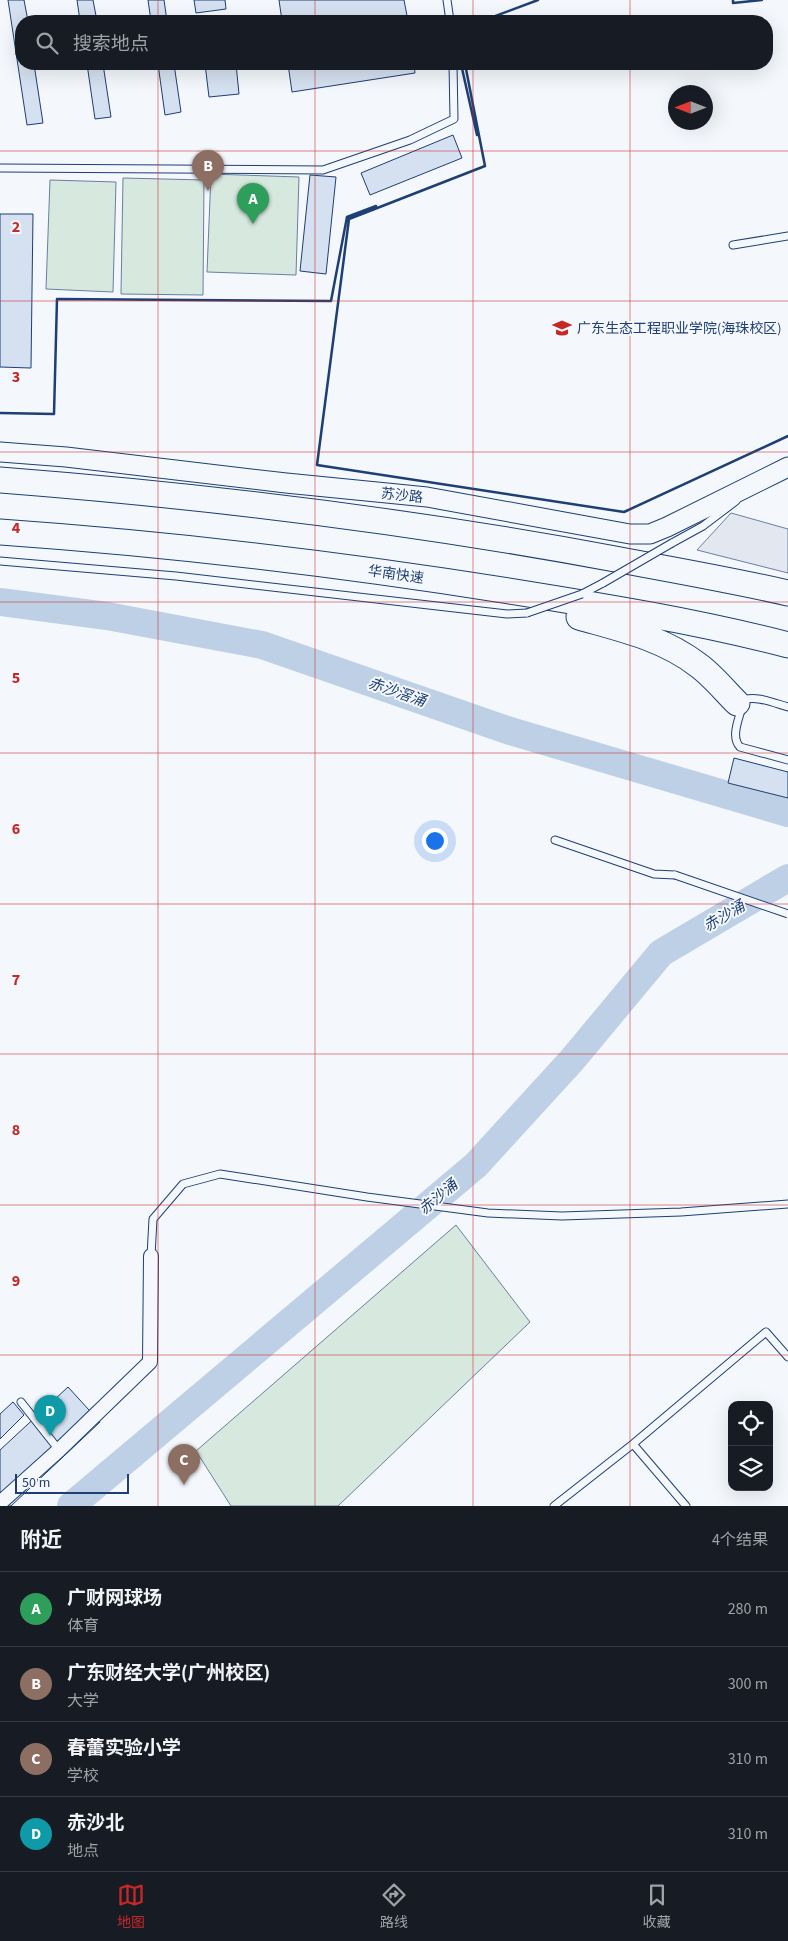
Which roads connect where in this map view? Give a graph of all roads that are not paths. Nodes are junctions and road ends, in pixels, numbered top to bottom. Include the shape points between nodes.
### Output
1 (447, 0) edge
2 (449, 15) edge
3 (453, 70) edge
4 (0, 168) edge
5 (788, 236) edge
6 (733, 244) dead end
7 (0, 452) edge
8 (788, 467) edge
9 (770, 476) junction
10 (0, 480) edge
11 (0, 532) edge
12 (0, 561) edge
13 (463, 584) junction
14 (788, 593) edge
15 (788, 645) edge
16 (736, 702) junction
17 (788, 707) edge
18 (788, 760) edge
19 (555, 840) dead end
20 (788, 914) edge
21 (788, 1204) edge
22 (151, 1256) joint
23 (788, 1357) edge
24 (21, 1402) dead end
25 (633, 1444) junction
26 (59, 1450) junction
27 (0, 1503) edge
28 (554, 1506) edge
29 (686, 1506) edge

1 - 2 lane
3 - 4 lane via 454,119 410,140 323,170
5 - 6 lane
7 - 9 street, 苏沙路 via 427,497 630,534 650,534 667,528
8 - 9 street, 苏沙路
9 - 12 lane, bridge via 703,526 582,594 527,613 507,614 176,576
10 - 14 highway via 331,513 513,540
11 - 13 highway, 华南快速 via 293,560
13 - 15 highway, 华南快速 via 643,613
13 - 16 highway via 627,630 670,646 700,666
16 - 17 lane via 759,699
16 - 18 lane via 741,710 736,743 740,747
19 - 20 lane, bridge via 654,874 675,875
21 - 22 lane via 562,1216 488,1214 220,1174 183,1184 153,1219
22 - 26 street via 150,1362
23 - 25 lane via 766,1332
24 - 26 lane
25 - 28 lane
25 - 29 lane
26 - 27 street

